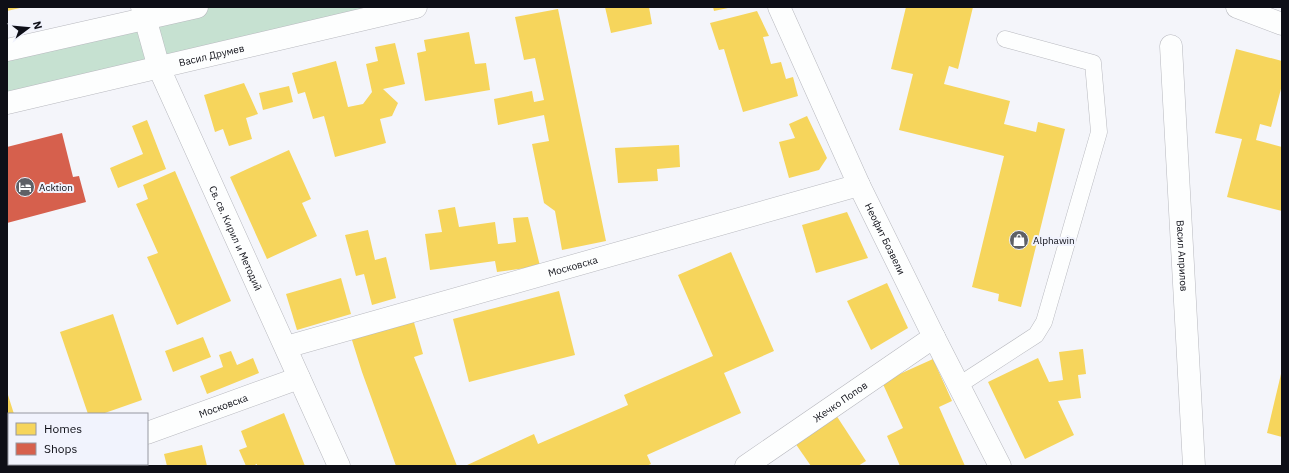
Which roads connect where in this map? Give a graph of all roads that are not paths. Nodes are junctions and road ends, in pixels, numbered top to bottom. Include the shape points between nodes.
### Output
1 (197, 7) edge
2 (416, 7) edge
3 (779, 7) edge
4 (1236, 7) edge
5 (143, 13) edge
6 (1282, 24) edge
7 (1005, 40) dead end
8 (1171, 46) dead end
9 (7, 50) edge
10 (159, 68) junction
11 (7, 103) edge
12 (859, 185) junction
13 (934, 337) junction
14 (286, 347) junction
15 (299, 378) junction
16 (959, 385) junction
17 (148, 433) edge
18 (339, 466) edge
19 (746, 466) edge
20 (1000, 466) edge
21 (1194, 466) edge

1 - 5 street
2 - 10 street, Васил Друмев
3 - 12 street, Неофит Бозвели
4 - 6 street
5 - 9 street
5 - 10 street, Св. св. Кирил и Методий
7 - 16 lane via 1093,63 1099,132 1044,322 1036,334
8 - 21 street, Васил Априлов
10 - 11 street, Васил Друмев
10 - 14 street, Св. св. Кирил и Методий
12 - 13 street, Неофит Бозвели
12 - 14 street, Московска
13 - 16 street, Неофит Бозвели
13 - 19 street, Жечко Попов
14 - 15 street, Св. св. Кирил и Методий
15 - 17 street, Московска
15 - 18 street, Св. св. Кирил и Методий
16 - 20 street, Неофит Бозвели

